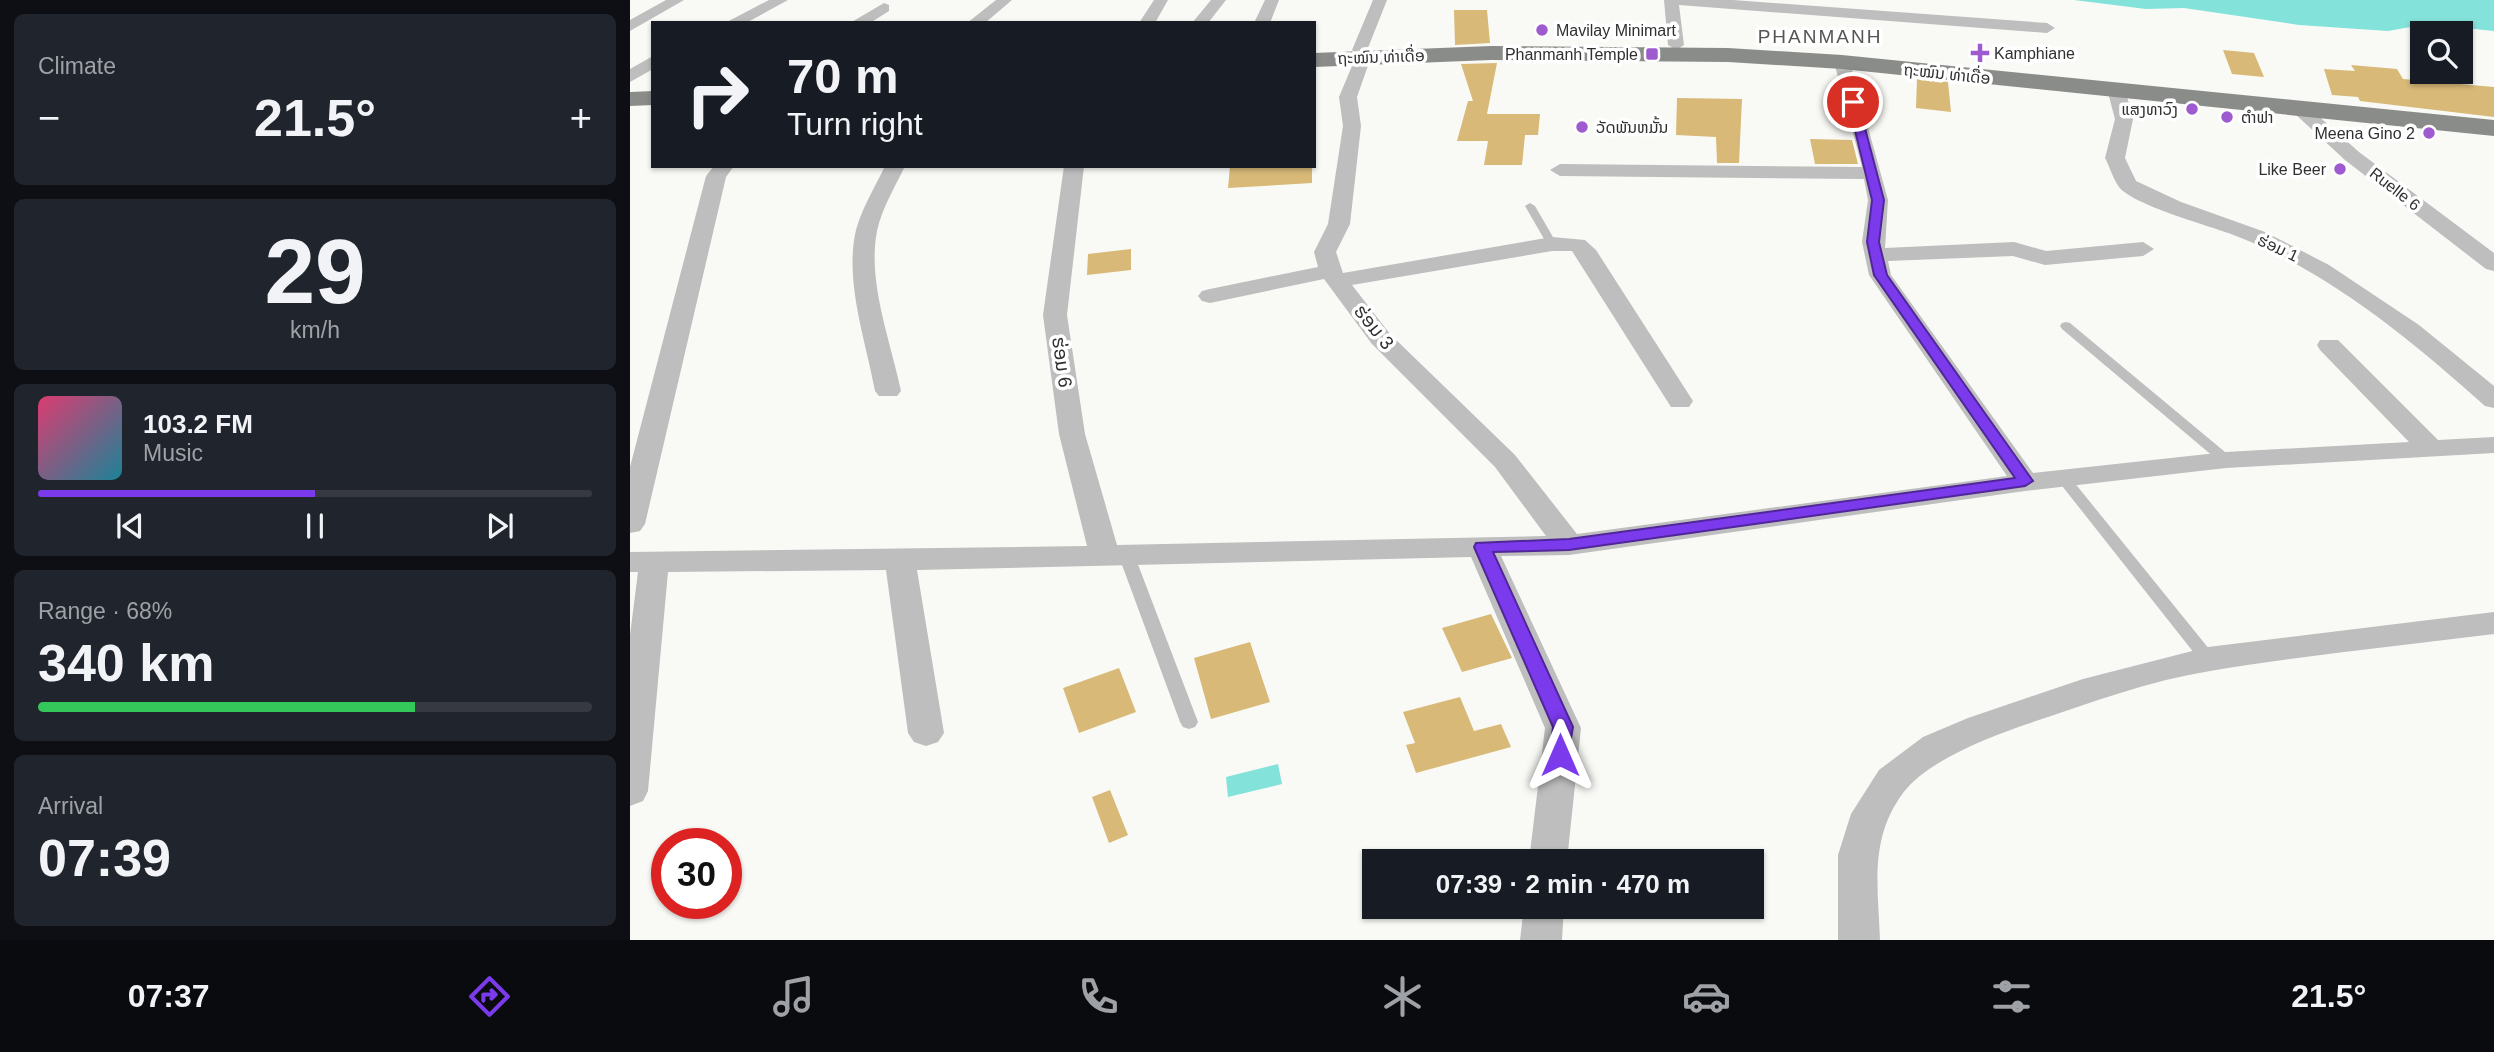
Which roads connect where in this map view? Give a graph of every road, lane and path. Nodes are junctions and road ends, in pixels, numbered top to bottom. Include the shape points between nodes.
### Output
1 (677, 0) edge
2 (781, 0) edge
3 (1004, 0) edge
4 (1161, 0) edge
5 (1219, 0) edge
6 (1272, 0) edge
7 (1380, 0) edge
8 (1672, 0) edge
9 (884, 8) dead end
10 (737, 21) edge
11 (861, 21) edge
12 (978, 21) edge
13 (1148, 21) edge
14 (1202, 21) edge
15 (1263, 21) edge
16 (630, 26) edge
17 (2047, 28) dead end
18 (1676, 45) junction
19 (1316, 52) edge
20 (1362, 54) junction
21 (1316, 60) edge
22 (651, 62) edge
23 (1842, 62) junction
24 (630, 77) edge
25 (2116, 89) junction
26 (651, 90) edge
27 (630, 91) edge
28 (651, 98) edge
29 (630, 99) edge
30 (2304, 106) junction
31 (2494, 118) edge
32 (2494, 128) edge
33 (722, 168) edge
34 (894, 168) edge
35 (1074, 168) edge
36 (1560, 170) dead end
37 (1873, 173) junction
38 (1531, 206) dead end
39 (2458, 238) junction
40 (2494, 240) edge
41 (1552, 244) junction
42 (2144, 249) dead end
43 (1876, 255) junction
44 (2494, 264) edge
45 (1335, 276) junction
46 (1210, 296) dead end
47 (2066, 326) dead end
48 (2329, 345) dead end
49 (888, 391) dead end
50 (2494, 400) edge
51 (1680, 401) dead end
52 (2494, 445) edge
53 (2432, 449) junction
54 (2226, 460) junction
55 (2064, 480) junction
56 (2025, 481) junction
57 (630, 524) edge
58 (1569, 545) junction
59 (1482, 547) junction
60 (1115, 554) junction
61 (900, 561) junction
62 (642, 562) edge
63 (2494, 622) edge
64 (2208, 659) junction
65 (1189, 722) dead end
66 (926, 733) dead end
67 (630, 790) edge
68 (1549, 849) edge
69 (1543, 919) edge
70 (1541, 940) edge
71 (1859, 940) edge

1 - 16 street
2 - 10 street
3 - 12 street
4 - 13 street
5 - 14 street
6 - 15 street
7 - 20 street
8 - 17 street
8 - 18 street
9 - 11 street
18 - 20 main road, ຖະໝົນ ທ່າເດື່ອ via 1485,45
18 - 30 main road, ຖະໝົນ ທ່າເດື່ອ via 1923,60
19 - 20 main road, ຖະໝົນ ທ່າເດື່ອ
20 - 21 main road, ຖະໝົນ ທ່າເດື່ອ
20 - 23 main road, ຖະໝົນ ທ່າເດື່ອ via 1728,55
20 - 45 street via 1348,97 1352,126 1339,224 1325,252
22 - 24 street
23 - 25 main road, ຖະໝົນ ທ່າເດື່ອ
23 - 37 street
25 - 30 main road, ຖະໝົນ ທ່າເດື່ອ
25 - 50 street, ຮ່ອມ 1 via 2124,119 2115,158 2128,185 2311,263 2384,312
26 - 27 main road
28 - 29 main road
30 - 31 main road, ຖະໝົນ ທ່າເດື່ອ
30 - 32 main road, ຖະໝົນ ທ່າເດື່ອ
30 - 39 street, Ruelle 6 via 2352,156
33 - 57 street
34 - 49 street via 865,240
35 - 60 street, ຮ່ອມ 6 via 1055,315 1072,434
36 - 37 street
37 - 43 street via 1878,200
38 - 41 lane
39 - 40 street
39 - 44 street, Ruelle 6
41 - 45 street
41 - 51 street via 1585,250
42 - 43 street via 2045,258 2014,249
43 - 56 street via 1880,275
45 - 46 street
45 - 58 street, ຮ່ອມ 3 via 1381,340 1505,461
47 - 54 lane
48 - 53 street
52 - 53 street
53 - 54 street
54 - 55 street
55 - 56 street
55 - 64 lane
56 - 58 street
58 - 59 street
59 - 60 street
59 - 68 street via 1563,727
60 - 61 street
60 - 65 lane
61 - 62 street
61 - 66 street
62 - 67 street
63 - 64 street
64 - 71 street via 2095,688 1980,727 1936,747 1892,780 1870,814 1857,855
69 - 70 street

